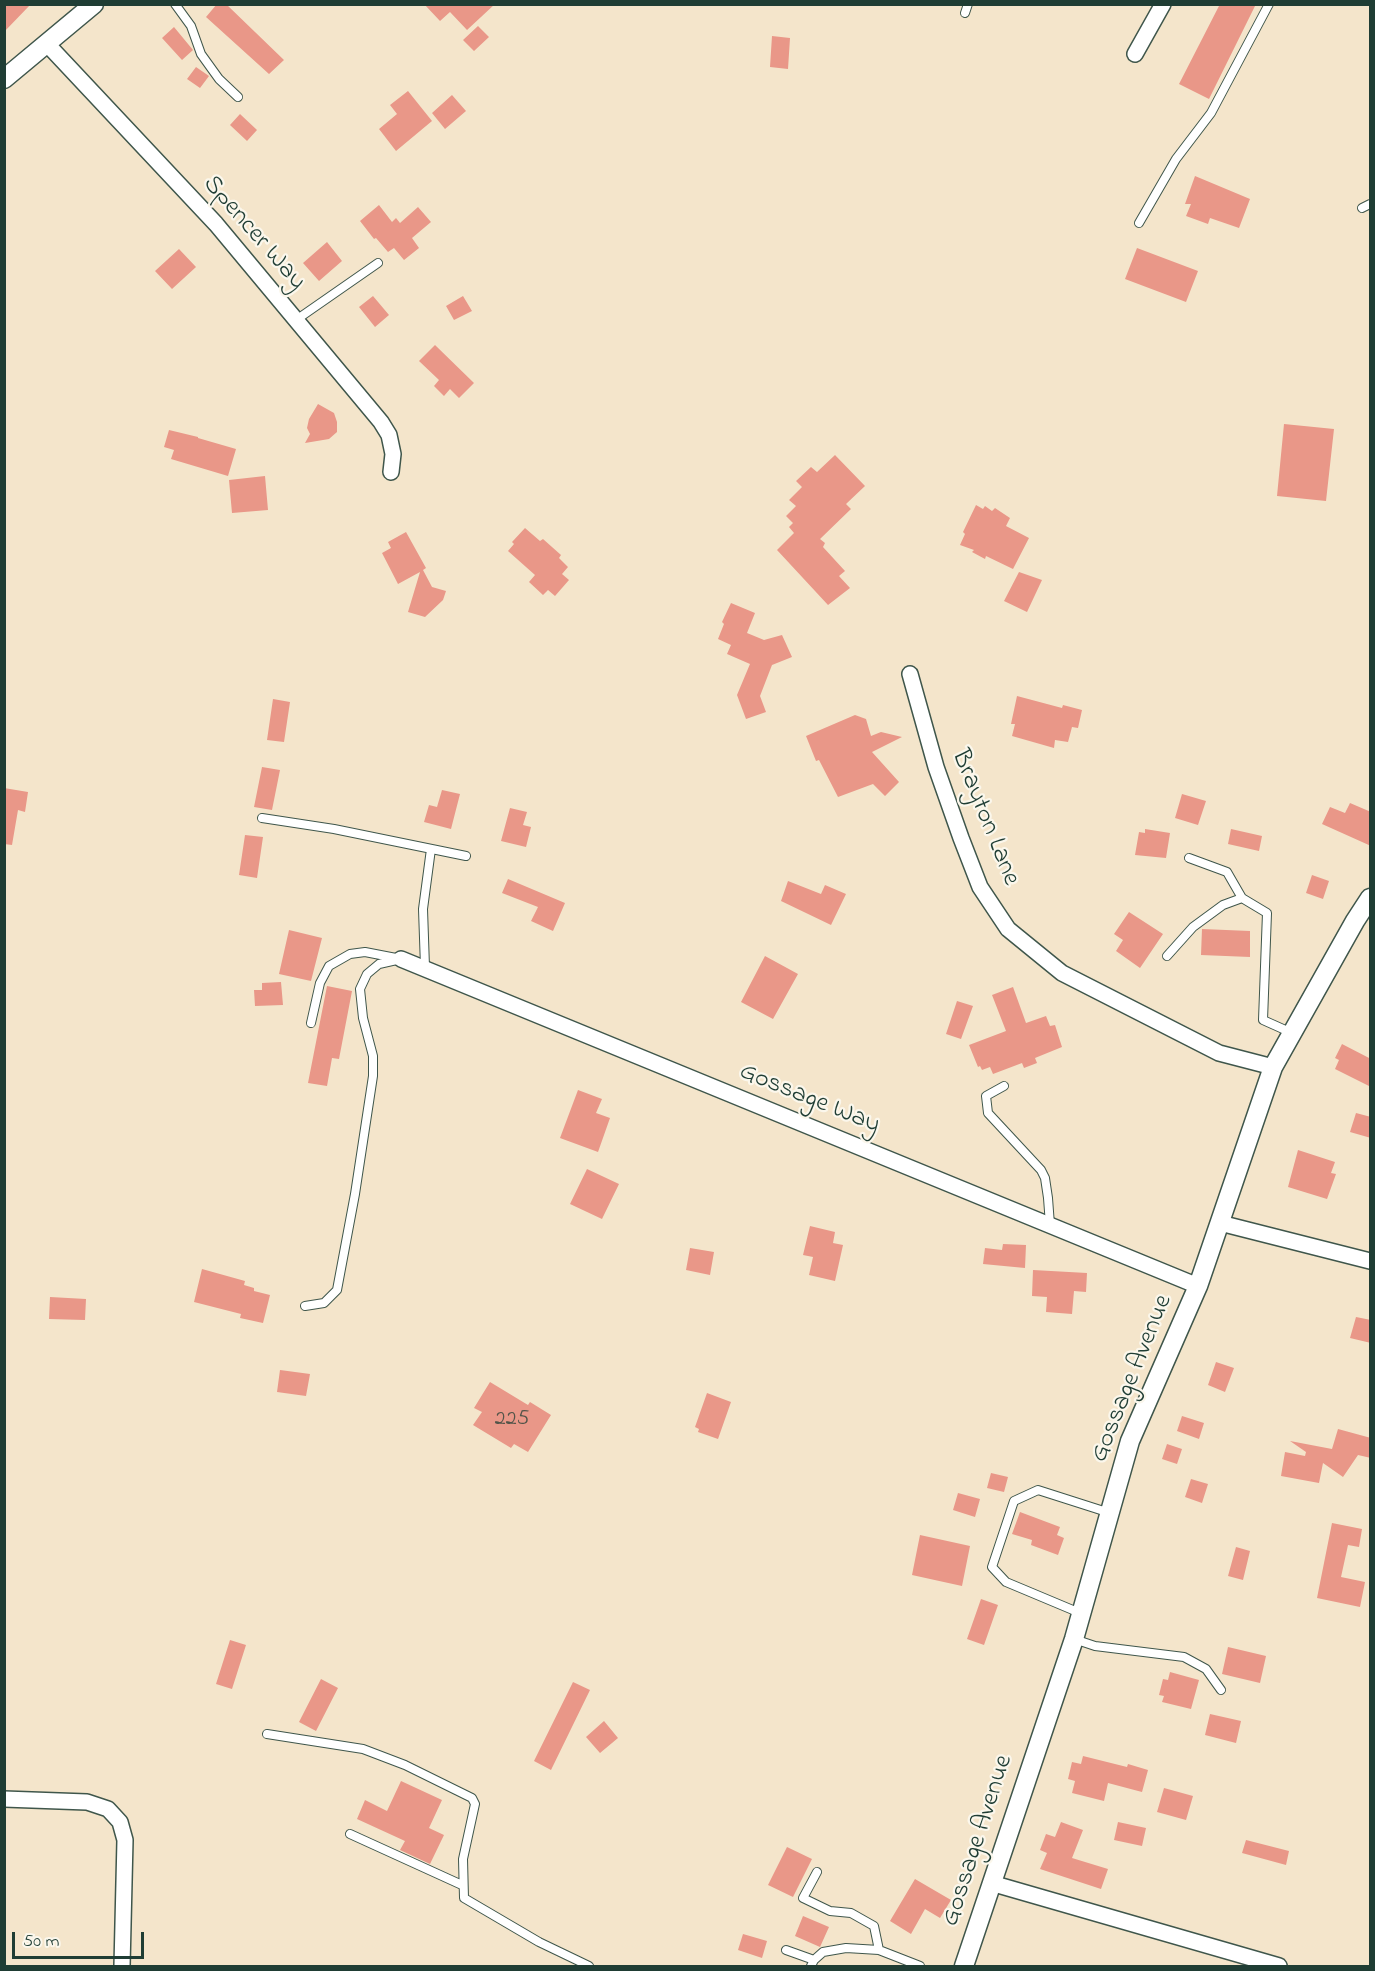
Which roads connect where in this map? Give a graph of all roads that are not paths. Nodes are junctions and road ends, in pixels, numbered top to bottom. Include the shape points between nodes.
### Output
1 (94, 4) edge
2 (175, 4) edge
3 (968, 4) edge
4 (1163, 4) edge
5 (1269, 4) edge
6 (965, 13) dead end
7 (48, 45) junction
8 (1135, 54) dead end
9 (6, 75) edge
10 (238, 98) dead end
11 (1371, 204) edge
12 (1362, 208) dead end
13 (1140, 223) dead end
14 (378, 263) dead end
15 (296, 320) junction
16 (391, 472) dead end
17 (910, 674) dead end
18 (262, 818) dead end
19 (431, 849) junction
20 (466, 856) dead end
21 (1189, 858) dead end
22 (1242, 898) junction
23 (1371, 898) edge
24 (1167, 956) dead end
25 (401, 959) junction
26 (424, 968) junction
27 (311, 1023) dead end
28 (1292, 1033) junction
29 (1273, 1067) junction
30 (1004, 1086) dead end
31 (1220, 1223) junction
32 (1050, 1225) junction
33 (1371, 1261) edge
34 (1198, 1286) junction
35 (305, 1306) dead end
36 (1110, 1513) junction
37 (1082, 1613) junction
38 (1074, 1639) junction
39 (1221, 1690) dead end
40 (267, 1734) dead end
41 (4, 1799) edge
42 (350, 1834) dead end
43 (817, 1872) dead end
44 (992, 1883) junction
45 (462, 1885) junction
46 (786, 1950) dead end
47 (879, 1950) junction
48 (812, 1963) edge
49 (122, 1966) edge
50 (589, 1966) edge
51 (920, 1966) edge
52 (964, 1966) edge
53 (1279, 1966) edge

1 - 7 street
2 - 10 lane via 191,26 201,54
3 - 6 lane
4 - 8 street
5 - 13 lane via 1211,113 1176,159
7 - 9 street
7 - 15 street, Spencer Way via 216,224
11 - 12 lane
14 - 15 lane
15 - 16 street, Spencer Way via 389,435
17 - 29 street, Brayton Lane via 961,838 980,887 1008,929 1062,973 1219,1053
18 - 19 lane
19 - 20 lane
19 - 26 lane via 423,909
21 - 22 lane via 1227,872
22 - 24 lane via 1223,904
22 - 28 lane via 1267,913 1263,1020
23 - 28 street, Gossage Avenue
25 - 26 street, Gossage Way
25 - 27 lane via 366,952 350,954 329,966 320,983
25 - 35 lane via 379,964 367,974 360,989 373,1076 355,1194 336,1290 324,1303
26 - 32 street, Gossage Way
28 - 29 street, Gossage Avenue
29 - 31 street, Gossage Avenue
30 - 32 lane via 986,1096 988,1113 1041,1170 1047,1188
31 - 33 street
31 - 34 street, Gossage Avenue
32 - 34 street, Gossage Way
34 - 36 street, Gossage Avenue via 1130,1441
36 - 37 street, Gossage Avenue
36 - 37 lane via 1038,1490 1014,1501 992,1567 1005,1582
37 - 38 street, Gossage Avenue
38 - 39 lane via 1095,1646 1184,1657 1206,1669
38 - 44 street, Gossage Avenue
40 - 45 lane via 363,1749 472,1798 475,1804 463,1859
41 - 49 street via 87,1802 108,1809 120,1822 125,1840
42 - 45 lane
43 - 47 lane via 803,1898 830,1911 851,1913 874,1926
44 - 52 street, Gossage Avenue
44 - 53 street
45 - 50 lane via 468,1902
46 - 48 lane
47 - 48 lane via 846,1948 823,1952
47 - 51 lane

